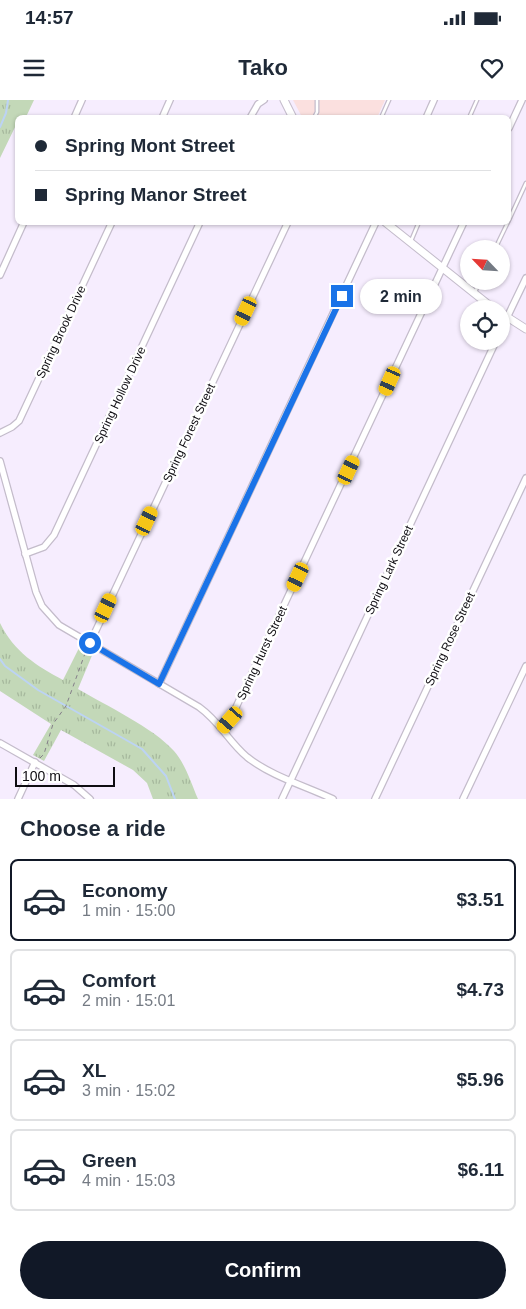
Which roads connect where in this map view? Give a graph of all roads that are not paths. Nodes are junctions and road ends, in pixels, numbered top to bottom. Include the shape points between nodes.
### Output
1 (82, 100) edge
2 (170, 100) edge
3 (264, 100) edge
4 (284, 100) edge
5 (317, 100) edge
6 (389, 100) edge
7 (434, 100) edge
8 (477, 100) edge
9 (522, 100) edge
10 (75, 115) edge
11 (163, 115) edge
12 (252, 115) edge
13 (292, 115) edge
14 (316, 115) edge
15 (382, 115) edge
16 (427, 115) edge
17 (470, 115) edge
18 (511, 124) edge
19 (526, 184) edge
20 (511, 215) edge
21 (23, 225) edge
22 (111, 225) edge
23 (199, 225) edge
24 (287, 225) edge
25 (375, 225) edge
26 (389, 225) edge
27 (418, 225) edge
28 (463, 225) edge
29 (506, 225) edge
30 (499, 240) edge
31 (410, 242) junction
32 (442, 268) junction
33 (0, 274) edge
34 (526, 278) edge
35 (476, 290) edge
36 (474, 294) junction
37 (482, 300) edge
38 (510, 306) edge
39 (510, 320) edge
40 (526, 329) edge
41 (492, 350) edge
42 (0, 432) edge
43 (0, 461) edge
44 (526, 478) edge
45 (25, 554) junction
46 (90, 643) junction
47 (526, 666) edge
48 (159, 684) junction
49 (223, 728) junction
50 (0, 743) edge
51 (35, 762) junction
52 (291, 780) junction
53 (18, 799) edge
54 (90, 799) edge
55 (282, 799) edge
56 (332, 799) edge
57 (375, 799) edge
58 (463, 799) edge

1 - 10 street
2 - 11 street
3 - 12 street
4 - 13 street
5 - 14 lane
6 - 15 lane
7 - 16 street
8 - 17 lane
9 - 18 street
19 - 20 lane
21 - 33 street
22 - 42 street, Spring Brook Drive via 19,421
23 - 45 street, Spring Hollow Drive via 54,535 44,547
24 - 46 street, Spring Forest Street
25 - 48 street
26 - 31 street
27 - 31 lane
28 - 32 street, Spring Hurst Street
29 - 30 lane
31 - 32 street
32 - 36 street
32 - 49 street, Spring Hurst Street via 230,720
34 - 38 street
35 - 36 lane
36 - 37 street
39 - 40 street
41 - 52 street, Spring Lark Street
43 - 45 street
44 - 57 street, Spring Rose Street
45 - 46 street via 36,592 46,611 59,625
46 - 48 street
47 - 58 street
48 - 49 street via 199,707
49 - 52 street via 245,755
50 - 51 street
51 - 53 street
51 - 54 street via 74,785
52 - 55 street, Spring Lark Street
52 - 56 street

